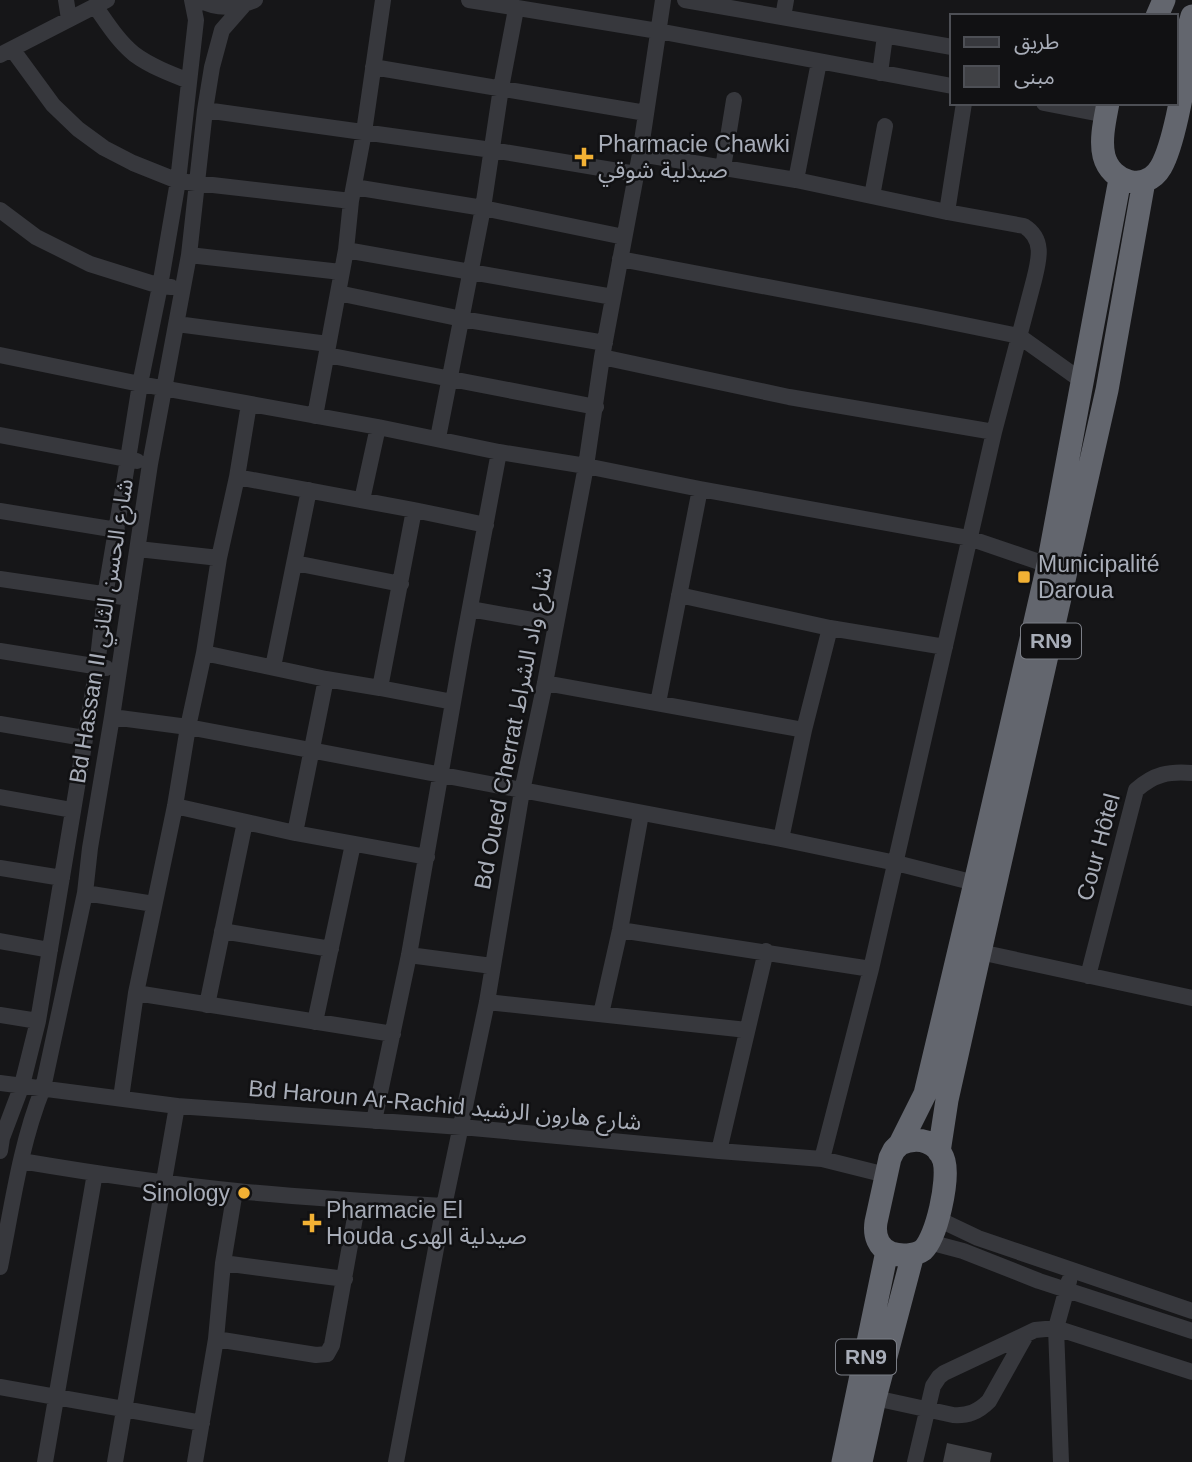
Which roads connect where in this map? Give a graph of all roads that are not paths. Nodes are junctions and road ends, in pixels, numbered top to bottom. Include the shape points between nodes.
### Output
1 (66, 0) edge
2 (192, 0) edge
3 (200, 0) edge
4 (383, 0) edge
5 (468, 0) edge
6 (663, 0) edge
7 (685, 0) edge
8 (786, 0) edge
9 (101, 3) edge
10 (249, 3) edge
11 (516, 9) junction
12 (1192, 16) edge
13 (783, 17) junction
14 (69, 19) junction
15 (658, 31) junction
16 (1181, 35) edge
17 (886, 36) junction
18 (950, 47) edge
19 (6, 52) edge
20 (819, 62) junction
21 (373, 66) junction
22 (880, 73) junction
23 (189, 81) junction
24 (950, 86) edge
25 (501, 88) junction
26 (1186, 96) edge
27 (734, 100) dead end
28 (964, 105) edge
29 (1065, 105) edge
30 (1107, 109) edge
31 (205, 110) junction
32 (646, 113) junction
33 (885, 126) dead end
34 (364, 132) junction
35 (492, 150) junction
36 (640, 154) junction
37 (723, 168) junction
38 (636, 174) junction
39 (1120, 179) junction
40 (796, 180) junction
41 (178, 181) junction
42 (1144, 181) junction
43 (197, 183) junction
44 (353, 194) junction
45 (872, 196) junction
46 (484, 208) junction
47 (0, 210) edge
48 (947, 212) junction
49 (624, 237) junction
50 (346, 250) junction
51 (189, 254) junction
52 (620, 259) junction
53 (341, 272) junction
54 (471, 272) junction
55 (160, 286) junction
56 (182, 289) junction
57 (338, 293) junction
58 (613, 297) junction
59 (462, 319) junction
60 (177, 324) junction
61 (1019, 336) junction
62 (328, 349) junction
63 (603, 350) junction
64 (0, 355) edge
65 (449, 378) junction
66 (1082, 381) junction
67 (140, 384) junction
68 (163, 388) junction
69 (249, 404) junction
70 (596, 407) junction
71 (315, 416) junction
72 (378, 427) junction
73 (994, 432) junction
74 (0, 435) edge
75 (438, 438) junction
76 (499, 452) junction
77 (128, 459) junction
78 (150, 464) junction
79 (586, 466) junction
80 (237, 477) junction
81 (700, 489) junction
82 (309, 490) junction
83 (362, 500) junction
84 (414, 510) junction
85 (0, 511) edge
86 (486, 525) junction
87 (117, 530) junction
88 (969, 538) junction
89 (138, 549) junction
90 (219, 558) junction
91 (295, 563) junction
92 (1048, 565) junction
93 (0, 579) edge
94 (401, 584) junction
95 (679, 595) junction
96 (106, 596) junction
97 (130, 598) junction
98 (470, 609) junction
99 (555, 624) junction
100 (830, 628) junction
101 (944, 647) junction
102 (0, 651) edge
103 (204, 653) junction
104 (97, 667) junction
105 (273, 667) junction
106 (119, 670) junction
107 (326, 679) junction
108 (545, 683) junction
109 (380, 688) junction
110 (453, 702) junction
111 (658, 704) junction
112 (113, 717) junction
113 (0, 724) edge
114 (188, 727) junction
115 (804, 730) junction
116 (85, 738) junction
117 (313, 752) junction
118 (1192, 773) edge
119 (440, 775) junction
120 (522, 791) junction
121 (0, 797) edge
122 (175, 806) junction
123 (72, 810) junction
124 (641, 814) junction
125 (245, 822) junction
126 (295, 833) junction
127 (781, 839) junction
128 (353, 844) junction
129 (427, 857) junction
130 (896, 863) junction
131 (0, 869) edge
132 (62, 878) junction
133 (975, 883) junction
134 (85, 892) junction
135 (153, 904) junction
136 (620, 930) junction
137 (222, 932) junction
138 (0, 942) edge
139 (331, 949) junction
140 (50, 950) junction
141 (766, 951) junction
142 (979, 952) junction
143 (409, 955) junction
144 (492, 966) junction
145 (871, 969) junction
146 (1088, 976) junction
147 (136, 993) junction
148 (1192, 998) edge
149 (487, 1002) junction
150 (207, 1005) junction
151 (601, 1014) junction
152 (0, 1015) edge
153 (38, 1021) junction
154 (315, 1022) junction
155 (747, 1030) junction
156 (393, 1034) junction
157 (0, 1083) edge
158 (22, 1085) junction
159 (43, 1088) junction
160 (121, 1098) junction
161 (177, 1106) junction
162 (374, 1121) junction
163 (461, 1127) junction
164 (1, 1140) edge
165 (900, 1144) junction
166 (719, 1152) junction
167 (939, 1152) junction
168 (822, 1159) junction
169 (21, 1161) junction
170 (95, 1173) junction
171 (886, 1175) junction
172 (164, 1181) junction
173 (235, 1191) junction
174 (358, 1201) junction
175 (444, 1206) junction
176 (937, 1219) junction
177 (921, 1248) junction
178 (887, 1251) junction
179 (1047, 1261) junction
180 (223, 1263) junction
181 (0, 1267) edge
182 (1073, 1270) junction
183 (345, 1279) junction
184 (1039, 1281) junction
185 (1066, 1290) junction
186 (1192, 1311) edge
187 (1056, 1328) junction
188 (1192, 1331) edge
189 (1026, 1335) junction
190 (216, 1339) junction
191 (1192, 1372) edge
192 (0, 1387) edge
193 (56, 1396) junction
194 (875, 1398) junction
195 (125, 1409) junction
196 (927, 1410) junction
197 (202, 1423) junction
198 (45, 1462) edge
199 (115, 1462) edge
200 (195, 1462) edge
201 (396, 1462) edge
202 (843, 1462) edge
203 (861, 1462) edge
204 (915, 1462) edge
205 (1061, 1462) edge

1 - 14 street
2 - 23 street, Bd Hassan II شارع الحسن الثاني via 195,20
3 - 10 street via 225,8
4 - 21 street
5 - 11 street
6 - 15 street, Bd Oued Cherrat شارع واد الشراط
7 - 13 street
8 - 13 street
9 - 14 street
9 - 23 street via 113,33 134,54
10 - 31 street, Bd Hassan II شارع الحسن الثاني via 222,30
11 - 15 street
11 - 25 street
12 - 16 highway, RN9
13 - 17 street
14 - 19 street
15 - 20 street
15 - 32 street, Bd Oued Cherrat شارع واد الشراط
16 - 26 highway, RN9 via 1187,53
17 - 18 street
17 - 22 street
19 - 41 street via 78,129 104,148
20 - 22 street
20 - 40 street
21 - 25 street
21 - 34 street
22 - 24 street
23 - 41 street, Bd Hassan II شارع الحسن الثاني
25 - 32 street
25 - 35 street
26 - 42 highway, RN9 via 1160,168
27 - 37 street
28 - 48 street
29 - 30 street
30 - 39 highway via 1102,147 1108,167
31 - 34 street
31 - 43 street, Bd Hassan II شارع الحسن الثاني
32 - 36 street, Bd Oued Cherrat شارع واد الشراط
33 - 45 street
34 - 35 street
34 - 44 street
35 - 38 street
35 - 46 street
36 - 37 street
36 - 38 street, Bd Oued Cherrat شارع واد الشراط
37 - 40 street
38 - 49 street, Bd Oued Cherrat شارع واد الشراط
39 - 42 highway
39 - 66 highway, RN9
40 - 45 street
41 - 43 street
41 - 55 street, Bd Hassan II شارع الحسن الثاني
42 - 142 highway, RN9 via 1107,390
43 - 44 street
43 - 51 street, Bd Hassan II شارع الحسن الثاني
44 - 46 street
44 - 50 street
45 - 48 street
46 - 49 street
46 - 54 street
47 - 55 street via 36,237 90,264
48 - 61 street via 1024,226 1038,240 1040,256
49 - 52 street, Bd Oued Cherrat شارع واد الشراط
50 - 53 street
50 - 54 street
51 - 53 street
51 - 56 street, Bd Hassan II شارع الحسن الثاني
52 - 58 street, Bd Oued Cherrat شارع واد الشراط
52 - 61 street
53 - 57 street
54 - 58 street
54 - 59 street
55 - 56 street
55 - 67 street, Bd Hassan II شارع الحسن الثاني
56 - 60 street, Bd Hassan II شارع الحسن الثاني
57 - 59 street
57 - 62 street
58 - 63 street, Bd Oued Cherrat شارع واد الشراط
59 - 63 street
59 - 65 street
60 - 62 street
60 - 68 street, Bd Hassan II شارع الحسن الثاني
61 - 66 street
61 - 73 street
62 - 65 street
62 - 71 street
63 - 70 street, Bd Oued Cherrat شارع واد الشراط
63 - 73 street via 789,397
64 - 67 street
65 - 70 street
65 - 75 street
66 - 92 highway, RN9
67 - 68 street
67 - 77 street, Bd Hassan II شارع الحسن الثاني
68 - 69 street
68 - 78 street, Bd Hassan II شارع الحسن الثاني
69 - 71 street
69 - 80 street
70 - 79 street, Bd Oued Cherrat شارع واد الشراط
71 - 72 street
72 - 75 street
72 - 83 street
73 - 88 street
74 - 77 street
75 - 76 street
76 - 79 street
76 - 86 street
77 - 78 street
77 - 87 street, Bd Hassan II شارع الحسن الثاني
78 - 89 street, Bd Hassan II شارع الحسن الثاني
79 - 81 street
79 - 99 street, Bd Oued Cherrat شارع واد الشراط
80 - 82 street
80 - 90 street
81 - 88 street
81 - 95 street
82 - 83 street
82 - 91 street
83 - 84 street
84 - 86 street
84 - 94 street
85 - 87 street
86 - 98 street
87 - 96 street, Bd Hassan II شارع الحسن الثاني
88 - 92 street
88 - 101 street
89 - 90 street
89 - 97 street, Bd Hassan II شارع الحسن الثاني
90 - 103 street
91 - 94 street
91 - 105 street
92 - 133 highway, RN9
93 - 96 street
94 - 109 street
95 - 100 street
95 - 111 street
96 - 97 street
96 - 104 street, Bd Hassan II شارع الحسن الثاني
97 - 106 street, Bd Hassan II شارع الحسن الثاني
98 - 99 street
98 - 110 street
99 - 108 street, Bd Oued Cherrat شارع واد الشراط
100 - 101 street
100 - 115 street
101 - 130 street
102 - 104 street
103 - 105 street
103 - 114 street
104 - 106 street
104 - 116 street, Bd Hassan II شارع الحسن الثاني
105 - 107 street
106 - 112 street, Bd Hassan II شارع الحسن الثاني
107 - 109 street
107 - 117 street
108 - 111 street
108 - 120 street, Bd Oued Cherrat شارع واد الشراط
109 - 110 street
110 - 119 street
111 - 115 street
112 - 114 street
112 - 134 street, Bd Hassan II شارع الحسن الثاني
113 - 116 street
114 - 117 street
114 - 122 street
115 - 127 street
116 - 123 street, Bd Hassan II شارع الحسن الثاني
117 - 119 street
117 - 126 street
118 - 146 street, Cour Hôtel via 1156,776 1136,790
119 - 120 street
119 - 129 street
120 - 124 street
120 - 144 street, Bd Oued Cherrat شارع واد الشراط
121 - 123 street
122 - 125 street
122 - 135 street
123 - 132 street, Bd Hassan II شارع الحسن الثاني
124 - 127 street
124 - 136 street
125 - 126 street
125 - 137 street
126 - 128 street
127 - 130 street
128 - 129 street
128 - 139 street
129 - 143 street
130 - 133 street
130 - 145 street
131 - 132 street
132 - 140 street, Bd Hassan II شارع الحسن الثاني
133 - 165 highway, RN9 via 925,1094
134 - 135 street
134 - 159 street, Bd Hassan II شارع الحسن الثاني
135 - 147 street
136 - 141 street
136 - 151 street
137 - 139 street
137 - 150 street
138 - 140 street
139 - 154 street
140 - 153 street, Bd Hassan II شارع الحسن الثاني
141 - 145 street
141 - 155 street
142 - 146 street
142 - 167 highway, RN9
143 - 144 street
143 - 156 street
144 - 149 street, Bd Oued Cherrat شارع واد الشراط
145 - 168 street
146 - 148 street
147 - 150 street
147 - 160 street
149 - 151 street
149 - 163 street, Bd Oued Cherrat شارع واد الشراط
150 - 154 street
151 - 155 street
152 - 153 street
153 - 158 street, Bd Hassan II شارع الحسن الثاني
154 - 156 street
155 - 166 street
156 - 162 street
157 - 158 street, Bd Haroun Ar-Rachid شارع هارون الرشيد
158 - 159 street, Bd Haroun Ar-Rachid شارع هارون الرشيد
158 - 164 street, Bd Hassan II شارع الحسن الثاني
159 - 160 street, Bd Haroun Ar-Rachid شارع هارون الرشيد
159 - 169 street, Bd Hassan II شارع الحسن الثاني
160 - 161 street, Bd Haroun Ar-Rachid شارع هارون الرشيد
161 - 162 street, Bd Haroun Ar-Rachid شارع هارون الرشيد
161 - 172 street
162 - 163 street, Bd Haroun Ar-Rachid شارع هارون الرشيد
163 - 166 street, Bd Haroun Ar-Rachid شارع هارون الرشيد
163 - 175 street, Bd Oued Cherrat شارع واد الشراط
165 - 167 highway via 917,1139
165 - 171 highway, RN9
166 - 168 street, Bd Haroun Ar-Rachid شارع هارون الرشيد
167 - 176 highway, RN9 via 944,1171
168 - 171 street, Bd Haroun Ar-Rachid شارع هارون الرشيد
169 - 170 street
169 - 181 street, Bd Hassan II شارع الحسن الثاني
170 - 172 street
170 - 193 street
171 - 178 highway, RN9 via 875,1230
172 - 173 street
172 - 195 street
173 - 174 street
173 - 180 street
174 - 175 street
174 - 183 street
175 - 201 street, Bd Oued Cherrat شارع واد الشراط
176 - 177 highway, RN9
176 - 179 street
177 - 178 highway via 895,1254
177 - 184 street via 963,1251
177 - 194 highway, RN9
178 - 202 highway, RN9
179 - 182 street
179 - 184 street
180 - 183 street
180 - 190 street
182 - 185 street
182 - 186 street
183 - 190 street via 327,1354
184 - 185 street
185 - 187 street
185 - 188 street
187 - 189 street
187 - 191 street
187 - 205 street
189 - 196 street via 944,1373 933,1386
189 - 196 street via 982,1408 963,1416
190 - 197 street
192 - 193 street
193 - 195 street
193 - 198 street
194 - 196 street
194 - 203 highway, RN9
195 - 197 street
195 - 199 street
196 - 204 street
197 - 200 street

